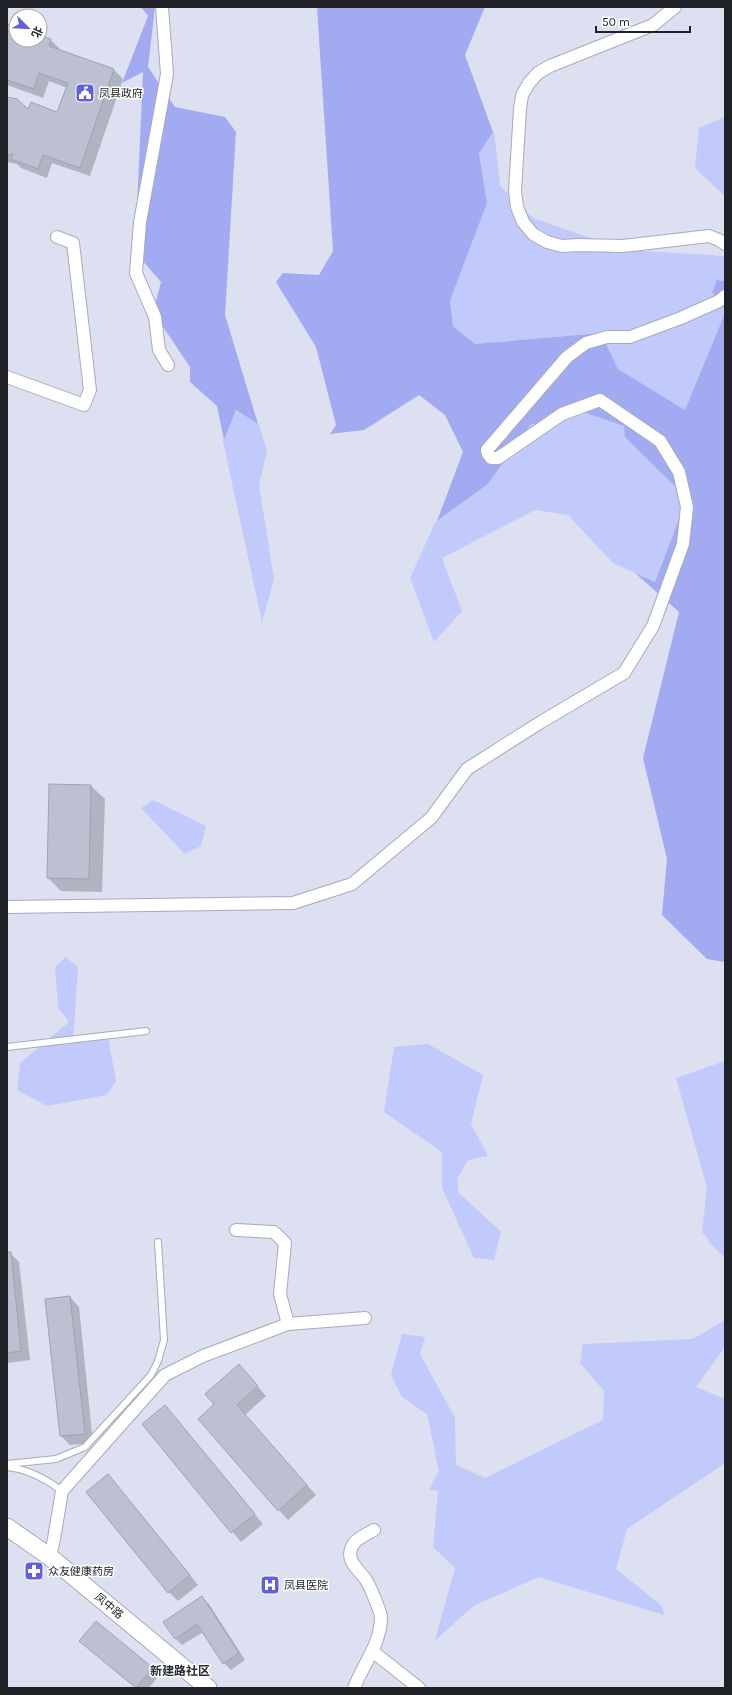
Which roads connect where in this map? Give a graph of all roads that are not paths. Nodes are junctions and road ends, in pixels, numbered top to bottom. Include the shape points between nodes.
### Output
1 (162, 7) edge
2 (675, 7) edge
3 (57, 237) dead end
4 (725, 244) edge
5 (725, 296) edge
6 (168, 365) dead end
7 (7, 377) edge
8 (7, 907) edge
9 (146, 1031) dead end
10 (7, 1048) edge
11 (236, 1230) dead end
12 (158, 1242) dead end
13 (365, 1318) dead end
14 (288, 1324) junction
15 (7, 1466) edge
16 (62, 1491) junction
17 (7, 1527) edge
18 (374, 1530) dead end
19 (50, 1557) junction
20 (372, 1652) junction
21 (208, 1688) edge
22 (354, 1688) edge
23 (419, 1688) edge

1 - 6 street via 167,74 140,222 136,273 155,317 159,350
2 - 4 street via 653,25 550,66 538,72 528,83 522,95 520,109 515,192 517,207 523,222 533,234 547,242 562,246 623,246 709,236
3 - 7 street via 73,243 90,390 84,405
5 - 8 street via 681,318 630,337 608,336 586,343 567,357 487,450 491,458 498,458 562,414 600,400 660,441 679,472 687,507 683,544 653,626 624,673 467,769 430,818 352,884 293,903
9 - 10 lane
11 - 14 street via 274,1232 285,1243 280,1294
12 - 15 lane via 164,1340 151,1375 85,1447 56,1459
13 - 14 street
14 - 16 street via 202,1356 165,1376
15 - 16 lane via 37,1475
16 - 19 street
17 - 19 street, 凤中路
18 - 20 street via 355,1542 350,1553 354,1567 366,1580 381,1615 379,1635
19 - 21 street, 凤中路
20 - 22 street
20 - 23 street

